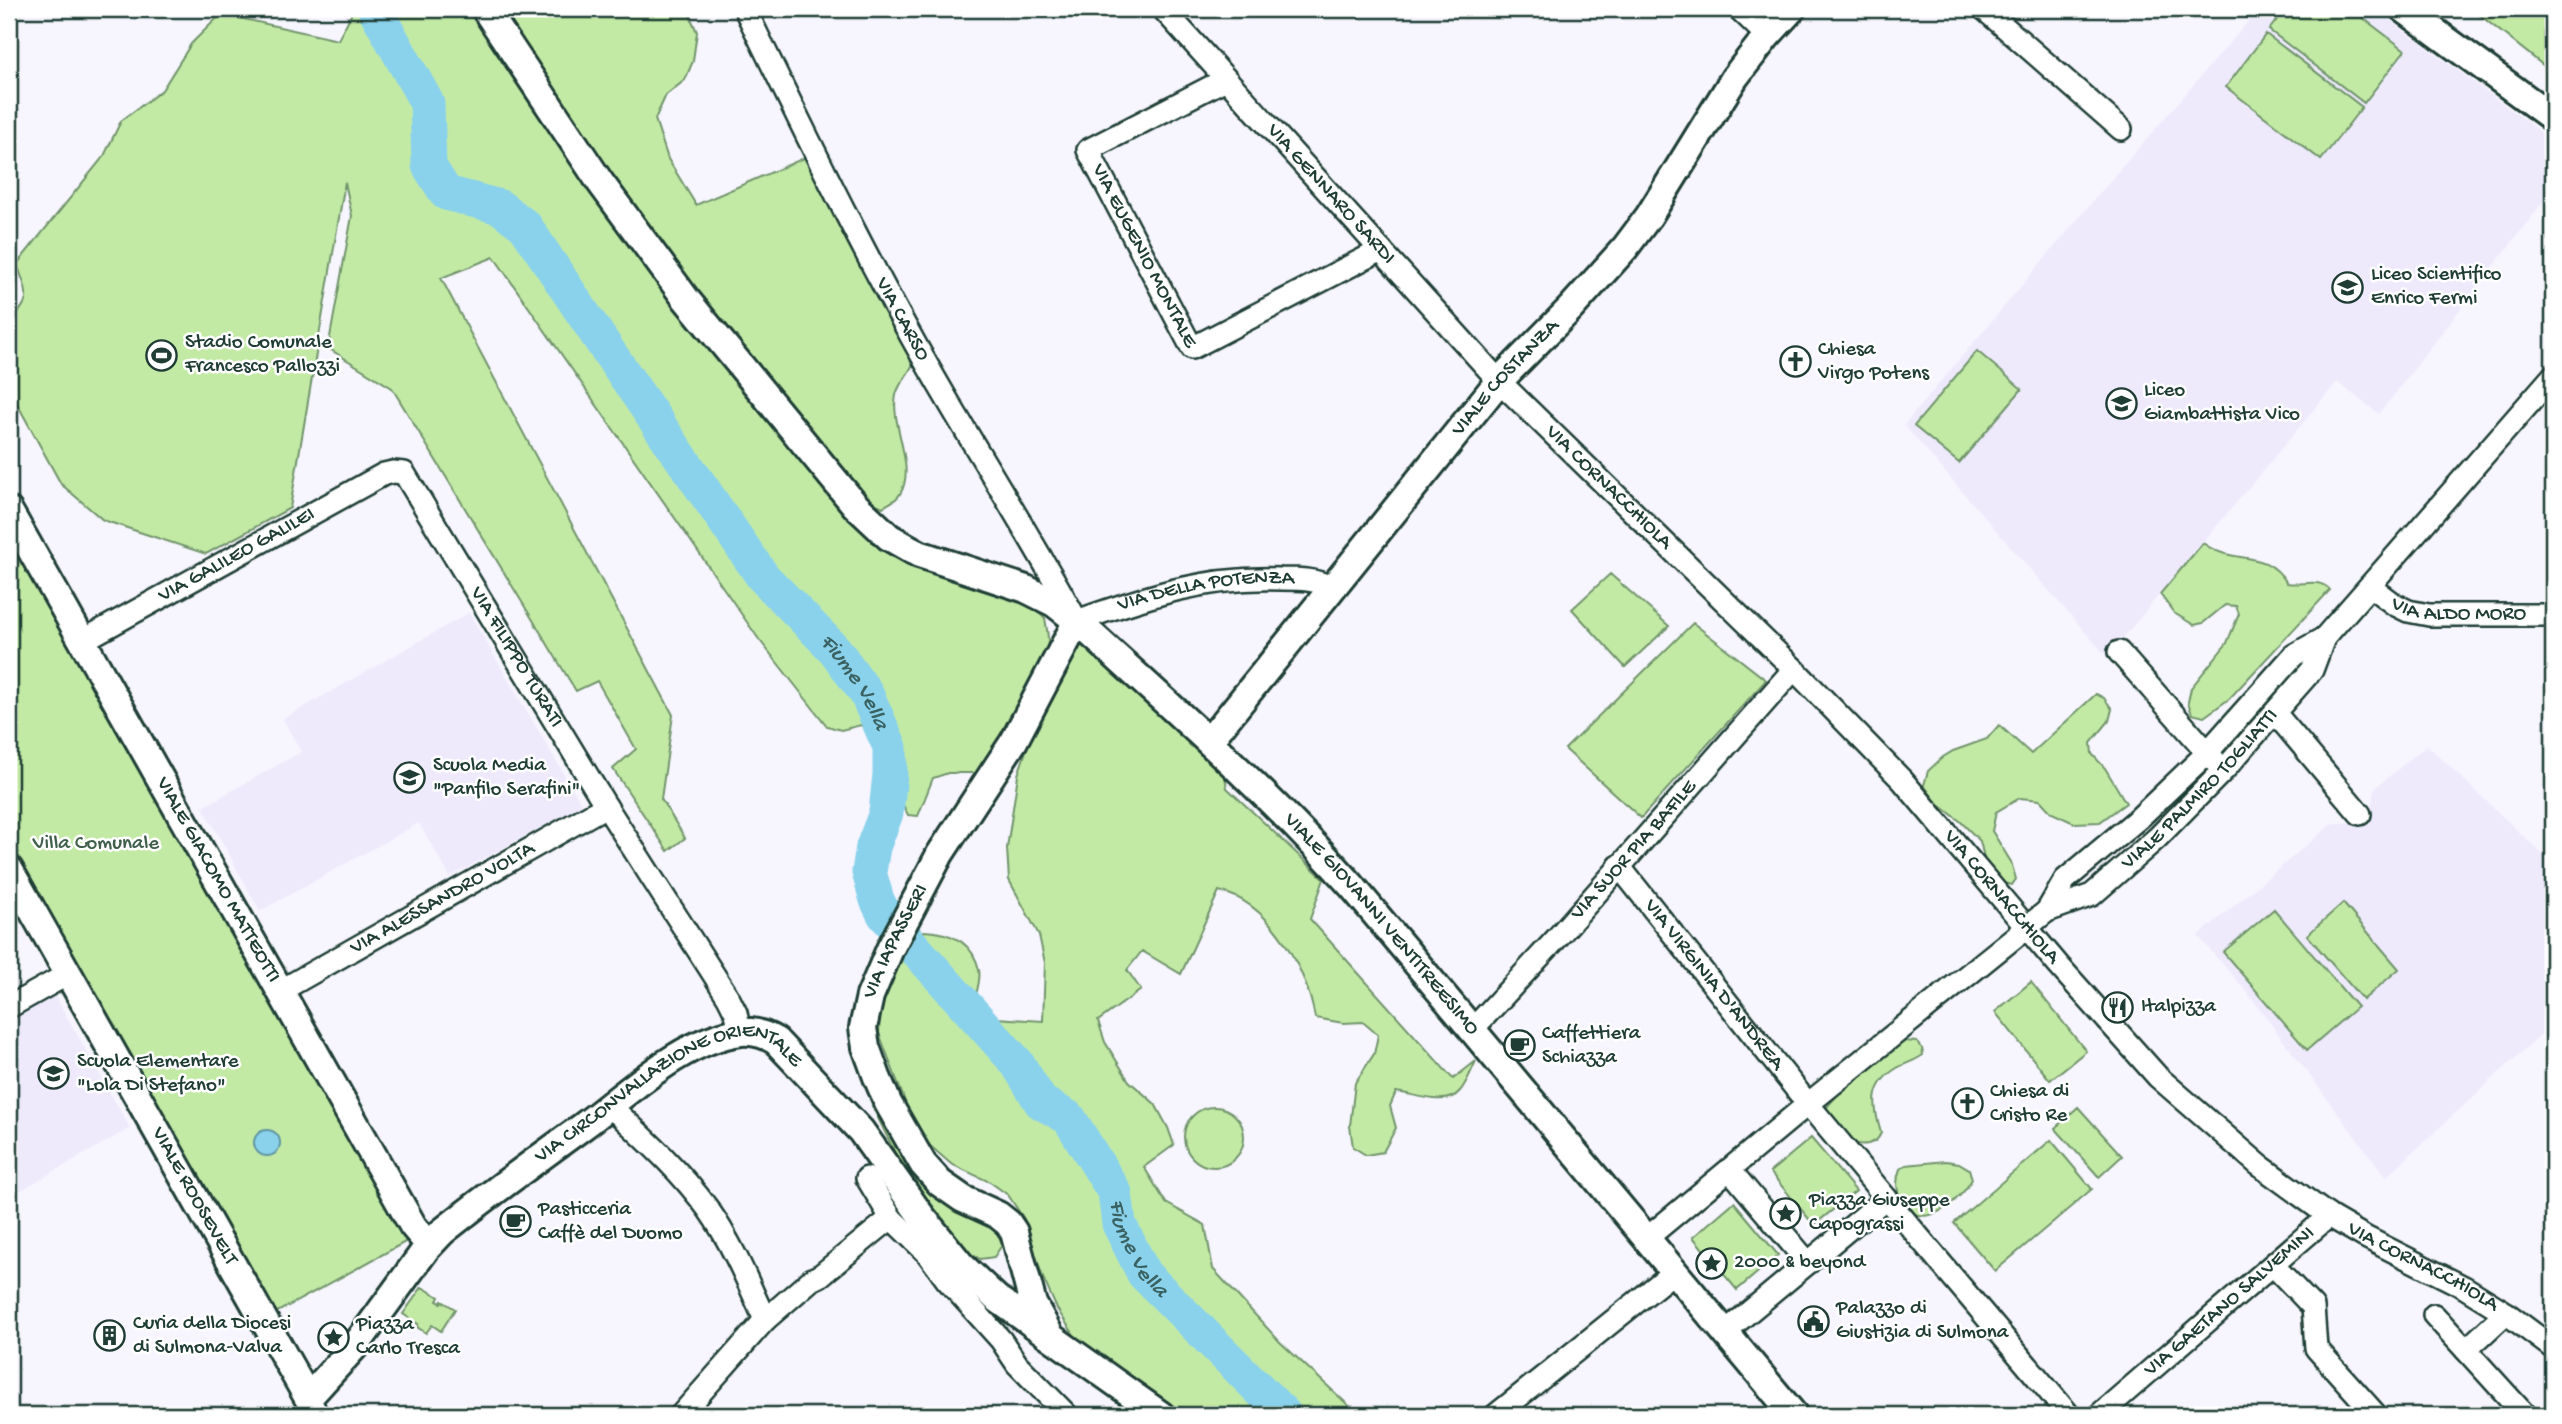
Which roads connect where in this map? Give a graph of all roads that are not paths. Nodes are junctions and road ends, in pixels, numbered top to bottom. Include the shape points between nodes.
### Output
1 (485, 9) edge
2 (745, 9) edge
3 (1163, 9) edge
4 (1739, 9) edge
5 (1792, 9) edge
6 (1984, 9) edge
7 (2404, 9) edge
8 (1767, 36) junction
9 (1226, 79) junction
10 (2553, 118) edge
11 (2121, 129) dead end
12 (1381, 250) junction
13 (2553, 376) edge
14 (1499, 381) junction
15 (393, 471) joint
16 (9, 511) edge
17 (2370, 586) junction
18 (1334, 588) junction
19 (2553, 614) edge
20 (1077, 621) junction
21 (2324, 638) junction
22 (82, 641) junction
23 (2119, 652) dead end
24 (1794, 669) junction
25 (2275, 713) junction
26 (1209, 741) junction
27 (2206, 754) junction
28 (2224, 770) junction
29 (606, 806) junction
30 (2360, 814) dead end
31 (1619, 866) junction
32 (9, 869) edge
33 (2047, 911) junction
34 (2026, 928) junction
35 (68, 974) junction
36 (280, 991) junction
37 (9, 1007) edge
38 (1472, 1030) junction
39 (740, 1032) junction
40 (1808, 1104) junction
41 (610, 1106) junction
42 (1730, 1170) junction
43 (867, 1178) dead end
44 (1886, 1198) junction
45 (2329, 1216) junction
46 (891, 1218) junction
47 (1647, 1238) junction
48 (1016, 1242) junction
49 (429, 1245) junction
50 (1808, 1263) junction
51 (2273, 1265) junction
52 (1675, 1271) junction
53 (988, 1307) junction
54 (2506, 1313) junction
55 (2434, 1315) dead end
56 (765, 1320) junction
57 (1725, 1332) junction
58 (1052, 1337) junction
59 (2553, 1348) edge
60 (2466, 1350) junction
61 (313, 1406) edge
62 (684, 1415) edge
63 (1068, 1415) edge
64 (1161, 1415) edge
65 (1496, 1415) edge
66 (1794, 1415) edge
67 (2069, 1415) edge
68 (2099, 1415) edge
69 (2376, 1415) edge
70 (2525, 1415) edge

1 - 20 street, VIALE GIOVANNI VENTITREESIMO via 600,182 686,299 855,505 889,537 919,554 1026,589
2 - 20 street, VIA CARSO via 839,203 947,400
3 - 9 street, VIA GENNARO SARDI
4 - 8 street
5 - 8 street, VIALE COSTANZA
6 - 11 street
7 - 10 street
8 - 14 street, VIALE COSTANZA via 1735,77 1625,248
9 - 12 street, VIA GENNARO SARDI
9 - 12 street, VIA EUGENIO MONTALE via 1088,150 1192,348
12 - 14 street, VIA GENNARO SARDI
13 - 17 street, VIALE PALMIRO TOGLIATTI
14 - 18 street, VIALE COSTANZA
14 - 24 street, VIA CORNACCHIOLA
15 - 22 street, VIA GALILEO GALILEI
15 - 29 street, VIA FILIPPO TURATI via 404,472 409,479
16 - 22 street, VIALE GIACOMO MATTEOTTI
17 - 19 street, VIA ALDO MORO via 2409,611
17 - 21 street, VIALE PALMIRO TOGLIATTI
18 - 20 street, VIA DELLA POTENZA via 1312,580 1266,578 1198,583
18 - 26 street, VIALE COSTANZA
20 - 26 street, VIALE GIOVANNI VENTITREESIMO
20 - 48 street, VIA IAPASSERI via 1014,741 940,854 890,949 870,996 863,1028 877,1077 923,1164 963,1199 1008,1223
21 - 25 street, VIALE PALMIRO TOGLIATTI via 2312,670
21 - 27 street, VIALE PALMIRO TOGLIATTI via 2294,654
22 - 36 street, VIALE GIACOMO MATTEOTTI
23 - 27 street
24 - 31 street, VIA SUOR PIA BAFILE
24 - 34 street, VIA CORNACCHIOLA via 1902,781
25 - 28 street, VIALE PALMIRO TOGLIATTI
25 - 30 street
26 - 38 street, VIALE GIOVANNI VENTITREESIMO via 1324,855
27 - 28 street
27 - 33 street, VIALE PALMIRO TOGLIATTI via 2065,880
28 - 33 street, VIALE PALMIRO TOGLIATTI via 2092,895
29 - 36 street, VIA ALESSANDRO VOLTA
29 - 39 street, VIA FILIPPO TURATI via 728,997
31 - 38 street, VIA SUOR PIA BAFILE
31 - 40 street, VIA VIRGINIA D'ANDREA
32 - 35 street, VIALE ROOSEVELT
33 - 34 street, VIALE PALMIRO TOGLIATTI
34 - 40 street, VIALE PALMIRO TOGLIATTI
34 - 45 street, VIA CORNACCHIOLA via 2130,1048 2185,1103
35 - 37 street
35 - 61 street, VIALE ROOSEVELT
36 - 49 street, VIALE GIACOMO MATTEOTTI via 413,1226
38 - 47 street, VIALE GIOVANNI VENTITREESIMO
39 - 41 street, VIA CIRCONVALLAZIONE ORIENTALE via 681,1055
39 - 53 street, VIA CIRCONVALLAZIONE ORIENTALE via 765,1034 787,1051 860,1131
40 - 42 street
40 - 44 street
41 - 49 street, VIA CIRCONVALLAZIONE ORIENTALE
41 - 56 street via 668,1161 707,1208
42 - 47 street
42 - 50 street
43 - 46 street
44 - 50 street
44 - 67 street
45 - 51 street, VIA GAETANO SALVEMINI
45 - 54 street, VIA CORNACCHIOLA
46 - 53 street via 947,1280
46 - 56 street
47 - 52 street, VIALE GIOVANNI VENTITREESIMO
48 - 53 street via 1009,1273
48 - 58 street, VIA IAPASSERI via 1033,1304
49 - 61 street
50 - 57 street
51 - 68 street, VIA GAETANO SALVEMINI
51 - 69 street via 2313,1307 2316,1349
52 - 57 street, VIALE GIOVANNI VENTITREESIMO
52 - 65 street
53 - 58 street, VIA CIRCONVALLAZIONE ORIENTALE
53 - 63 street via 1017,1364
54 - 59 street, VIA CORNACCHIOLA
54 - 60 street
55 - 60 street
56 - 62 street
57 - 66 street, VIALE GIOVANNI VENTITREESIMO
58 - 64 street, VIA CIRCONVALLAZIONE ORIENTALE
60 - 70 street

